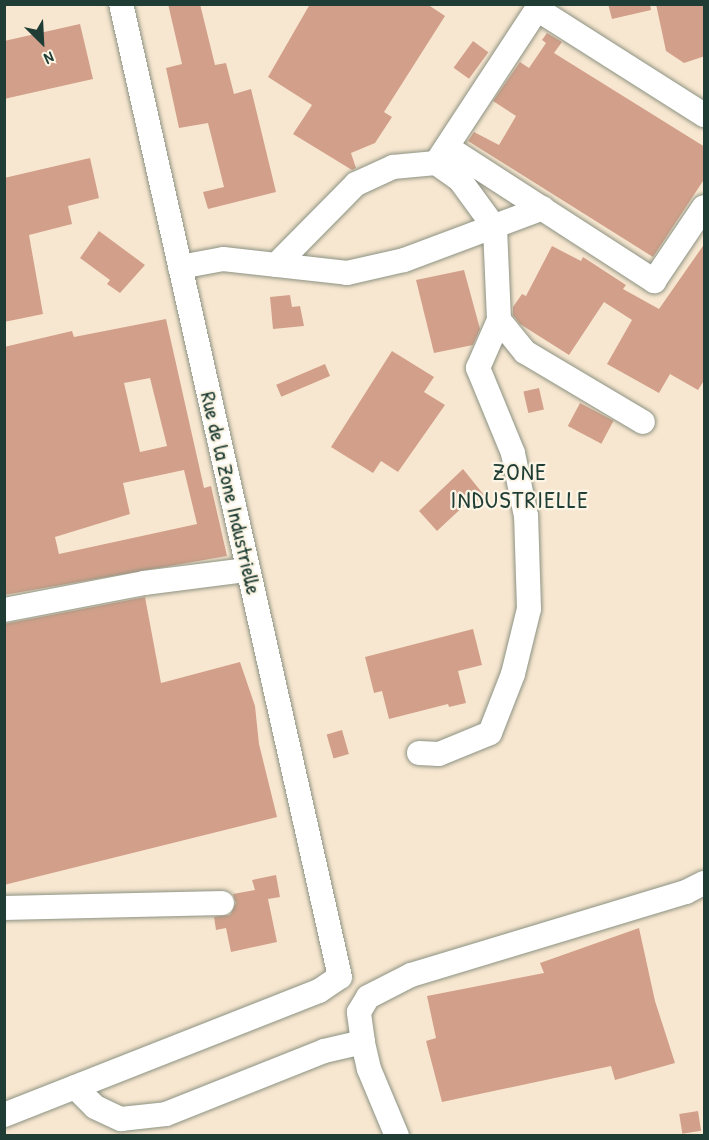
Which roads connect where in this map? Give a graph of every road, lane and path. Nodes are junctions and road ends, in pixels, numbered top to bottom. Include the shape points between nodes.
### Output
1 (121, 4) edge
2 (705, 115) edge
3 (441, 155) junction
4 (705, 207) edge
5 (543, 208) junction
6 (495, 228) junction
7 (276, 265) junction
8 (180, 267) junction
9 (498, 320) junction
10 (643, 422) dead end
11 (248, 570) junction
12 (4, 610) edge
13 (419, 753) dead end
14 (705, 883) edge
15 (222, 903) dead end
16 (4, 908) edge
17 (363, 1042) junction
18 (75, 1087) junction
19 (4, 1116) edge
20 (397, 1136) edge

1 - 8 street, Rue de la Zone Industrielle
2 - 3 street via 537,9
3 - 5 street
3 - 6 street
3 - 7 street via 393,167 356,183
4 - 5 street via 656,281
5 - 6 street
6 - 7 street via 404,260 348,273
6 - 9 street
7 - 8 street via 223,259
8 - 11 street, Rue de la Zone Industrielle
9 - 10 street via 525,352
9 - 13 street via 477,368 513,453 526,516 529,609 513,674 490,733 439,754
11 - 12 street via 144,583
11 - 18 street, Rue de la Zone Industrielle via 339,981
14 - 17 street via 411,975 368,997 359,1012
15 - 16 street
17 - 18 street via 324,1051 166,1114 121,1119 95,1107
17 - 20 street via 369,1069
18 - 19 street

